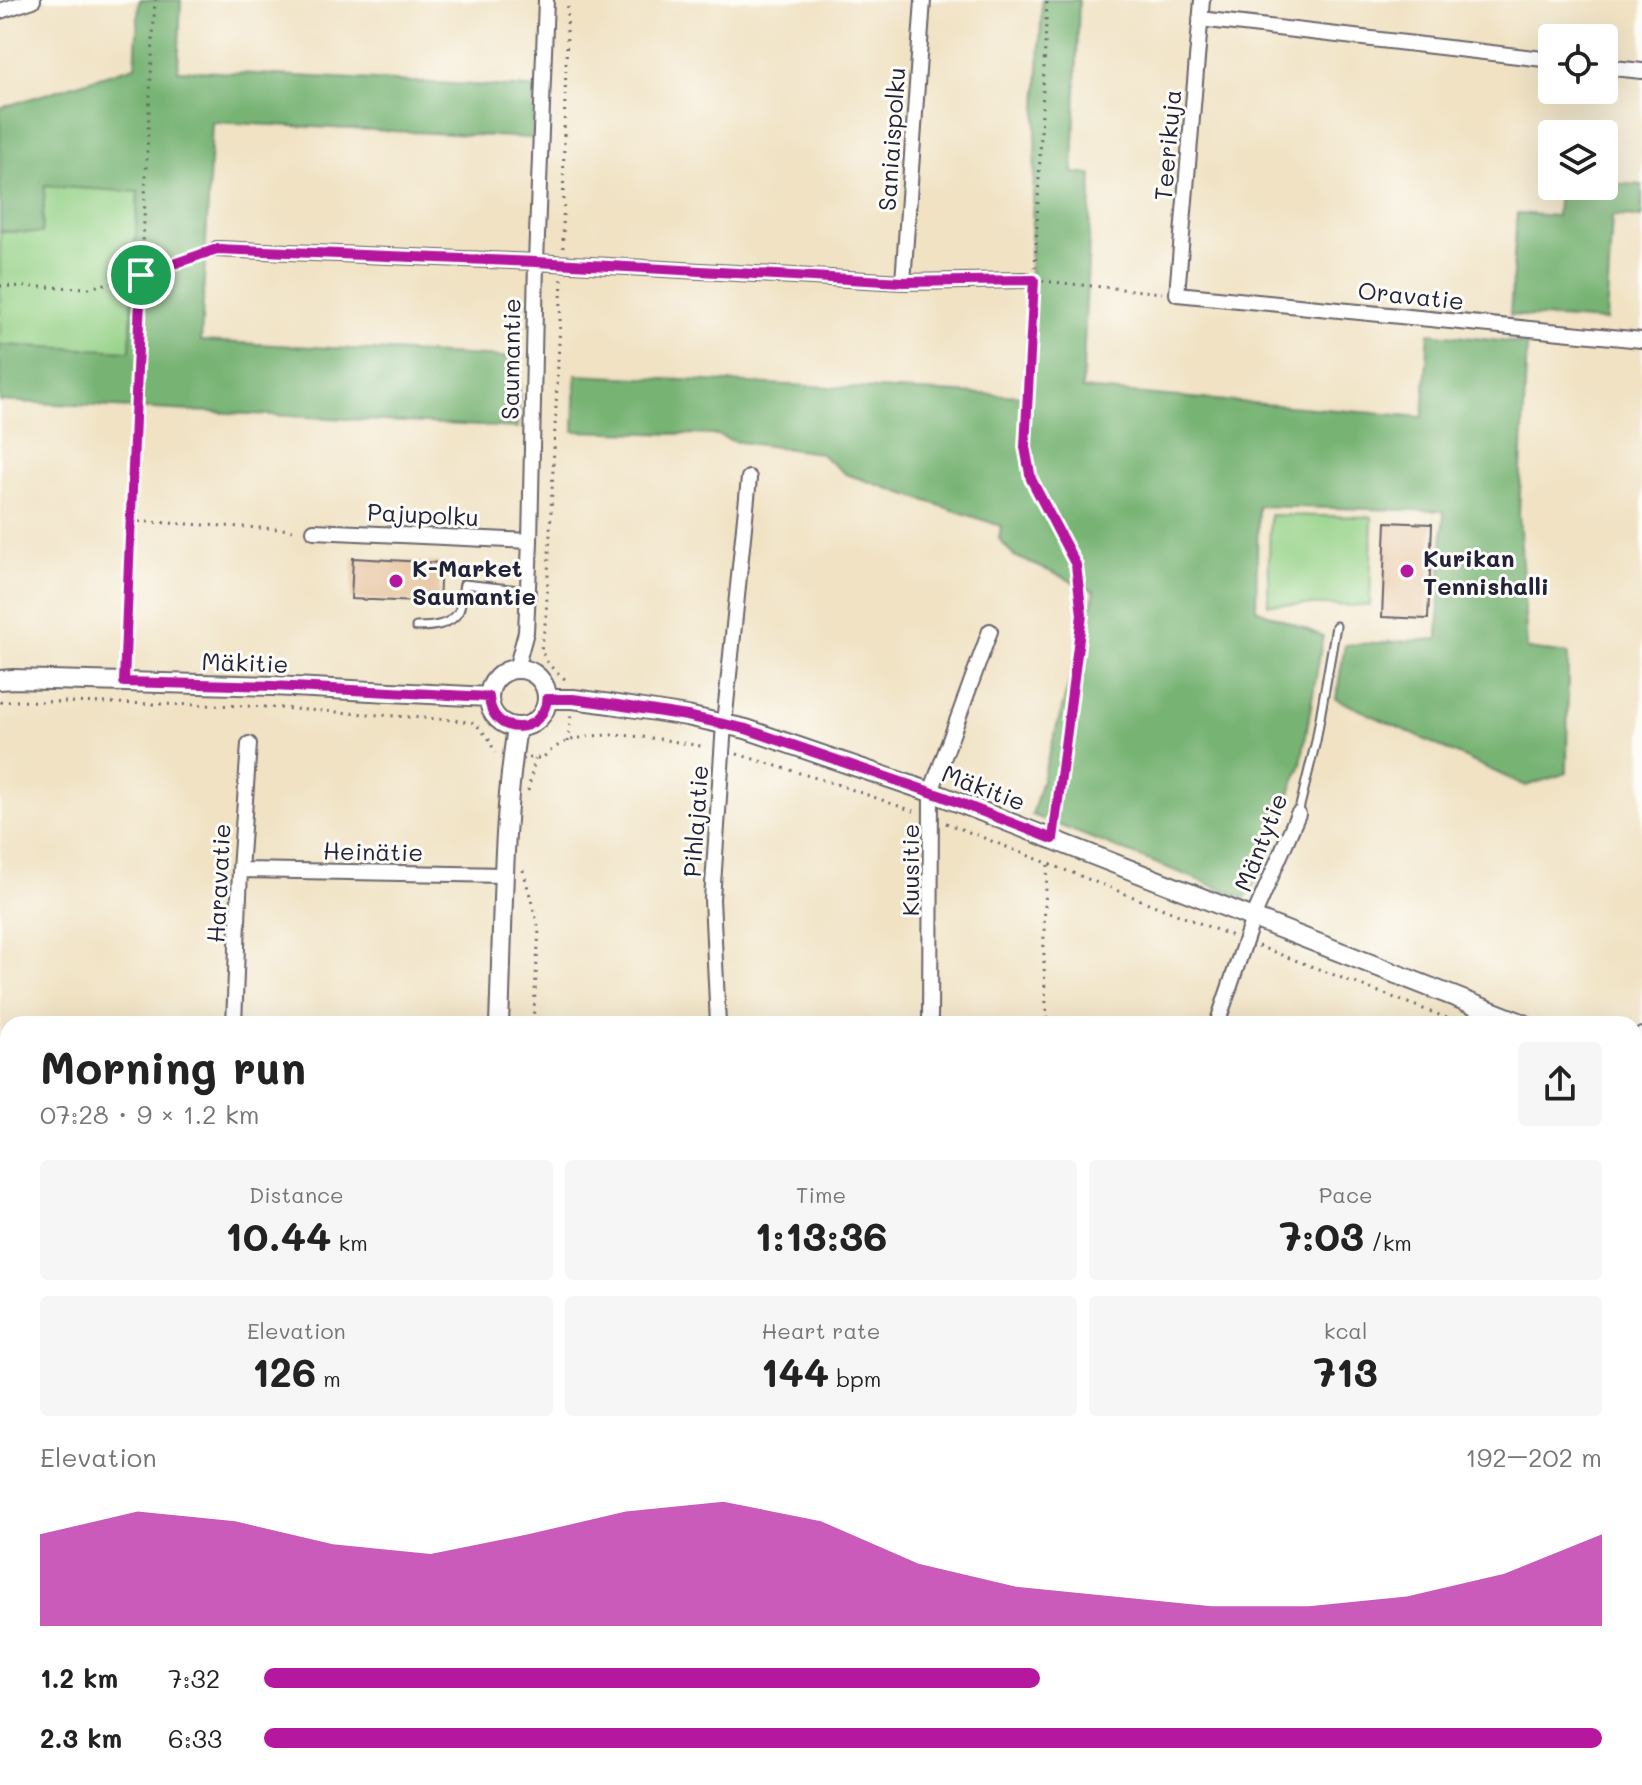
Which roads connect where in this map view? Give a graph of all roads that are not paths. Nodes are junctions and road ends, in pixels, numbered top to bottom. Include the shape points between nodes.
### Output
1 (33, 0) edge
2 (546, 0) edge
3 (923, 0) edge
4 (1202, 0) edge
5 (0, 11) edge
6 (1200, 19) junction
7 (1538, 58) edge
8 (1618, 68) edge
9 (1642, 71) edge
10 (217, 249) road end
11 (536, 262) junction
12 (1030, 280) road end
13 (903, 282) junction
14 (1177, 294) joint
15 (1642, 340) edge
16 (749, 478) dead end
17 (314, 531) road end
18 (530, 541) junction
19 (528, 591) junction
20 (1336, 626) dead end
21 (416, 627) dead end
22 (990, 631) dead end
23 (516, 669) junction
24 (0, 680) edge
25 (489, 697) junction
26 (547, 699) junction
27 (724, 724) junction
28 (517, 727) junction
29 (249, 744) dead end
30 (931, 792) junction
31 (1298, 814) joint
32 (240, 870) junction
33 (505, 875) junction
34 (1253, 918) junction
35 (234, 1016) edge
36 (499, 1016) edge
37 (718, 1016) edge
38 (930, 1016) edge
39 (1220, 1016) edge
40 (1482, 1016) edge

1 - 5 street
2 - 11 street, Saumantie
3 - 13 street, Saniaispolku
4 - 6 street, Teerikuja
6 - 7 street
6 - 14 street, Teerikuja
8 - 9 street
10 - 11 street
11 - 13 street
11 - 18 street, Saumantie
12 - 13 street
14 - 15 street, Oravatie
16 - 27 street, Pihlajatie
17 - 18 street, Pajupolku
18 - 19 street, Saumantie
19 - 21 lane via 464,584 459,612 451,620
19 - 23 street, Saumantie via 526,632
20 - 31 lane, Mäntytie
22 - 30 street, Kuusitie
23 - 25 street via 498,677
23 - 26 street via 539,678
24 - 25 street, Mäkitie
25 - 28 street via 497,718
26 - 27 street, Mäkitie
26 - 28 street via 538,719
27 - 30 street, Mäkitie
27 - 37 street, Pihlajatie via 712,899
28 - 33 street
29 - 32 street, Haravatie
30 - 34 street, Mäkitie
30 - 38 street, Kuusitie
31 - 34 street, Mäntytie
32 - 33 street, Heinätie
32 - 35 street, Haravatie
33 - 36 street
34 - 39 street, Mäntytie
34 - 40 street, Mäkitie

